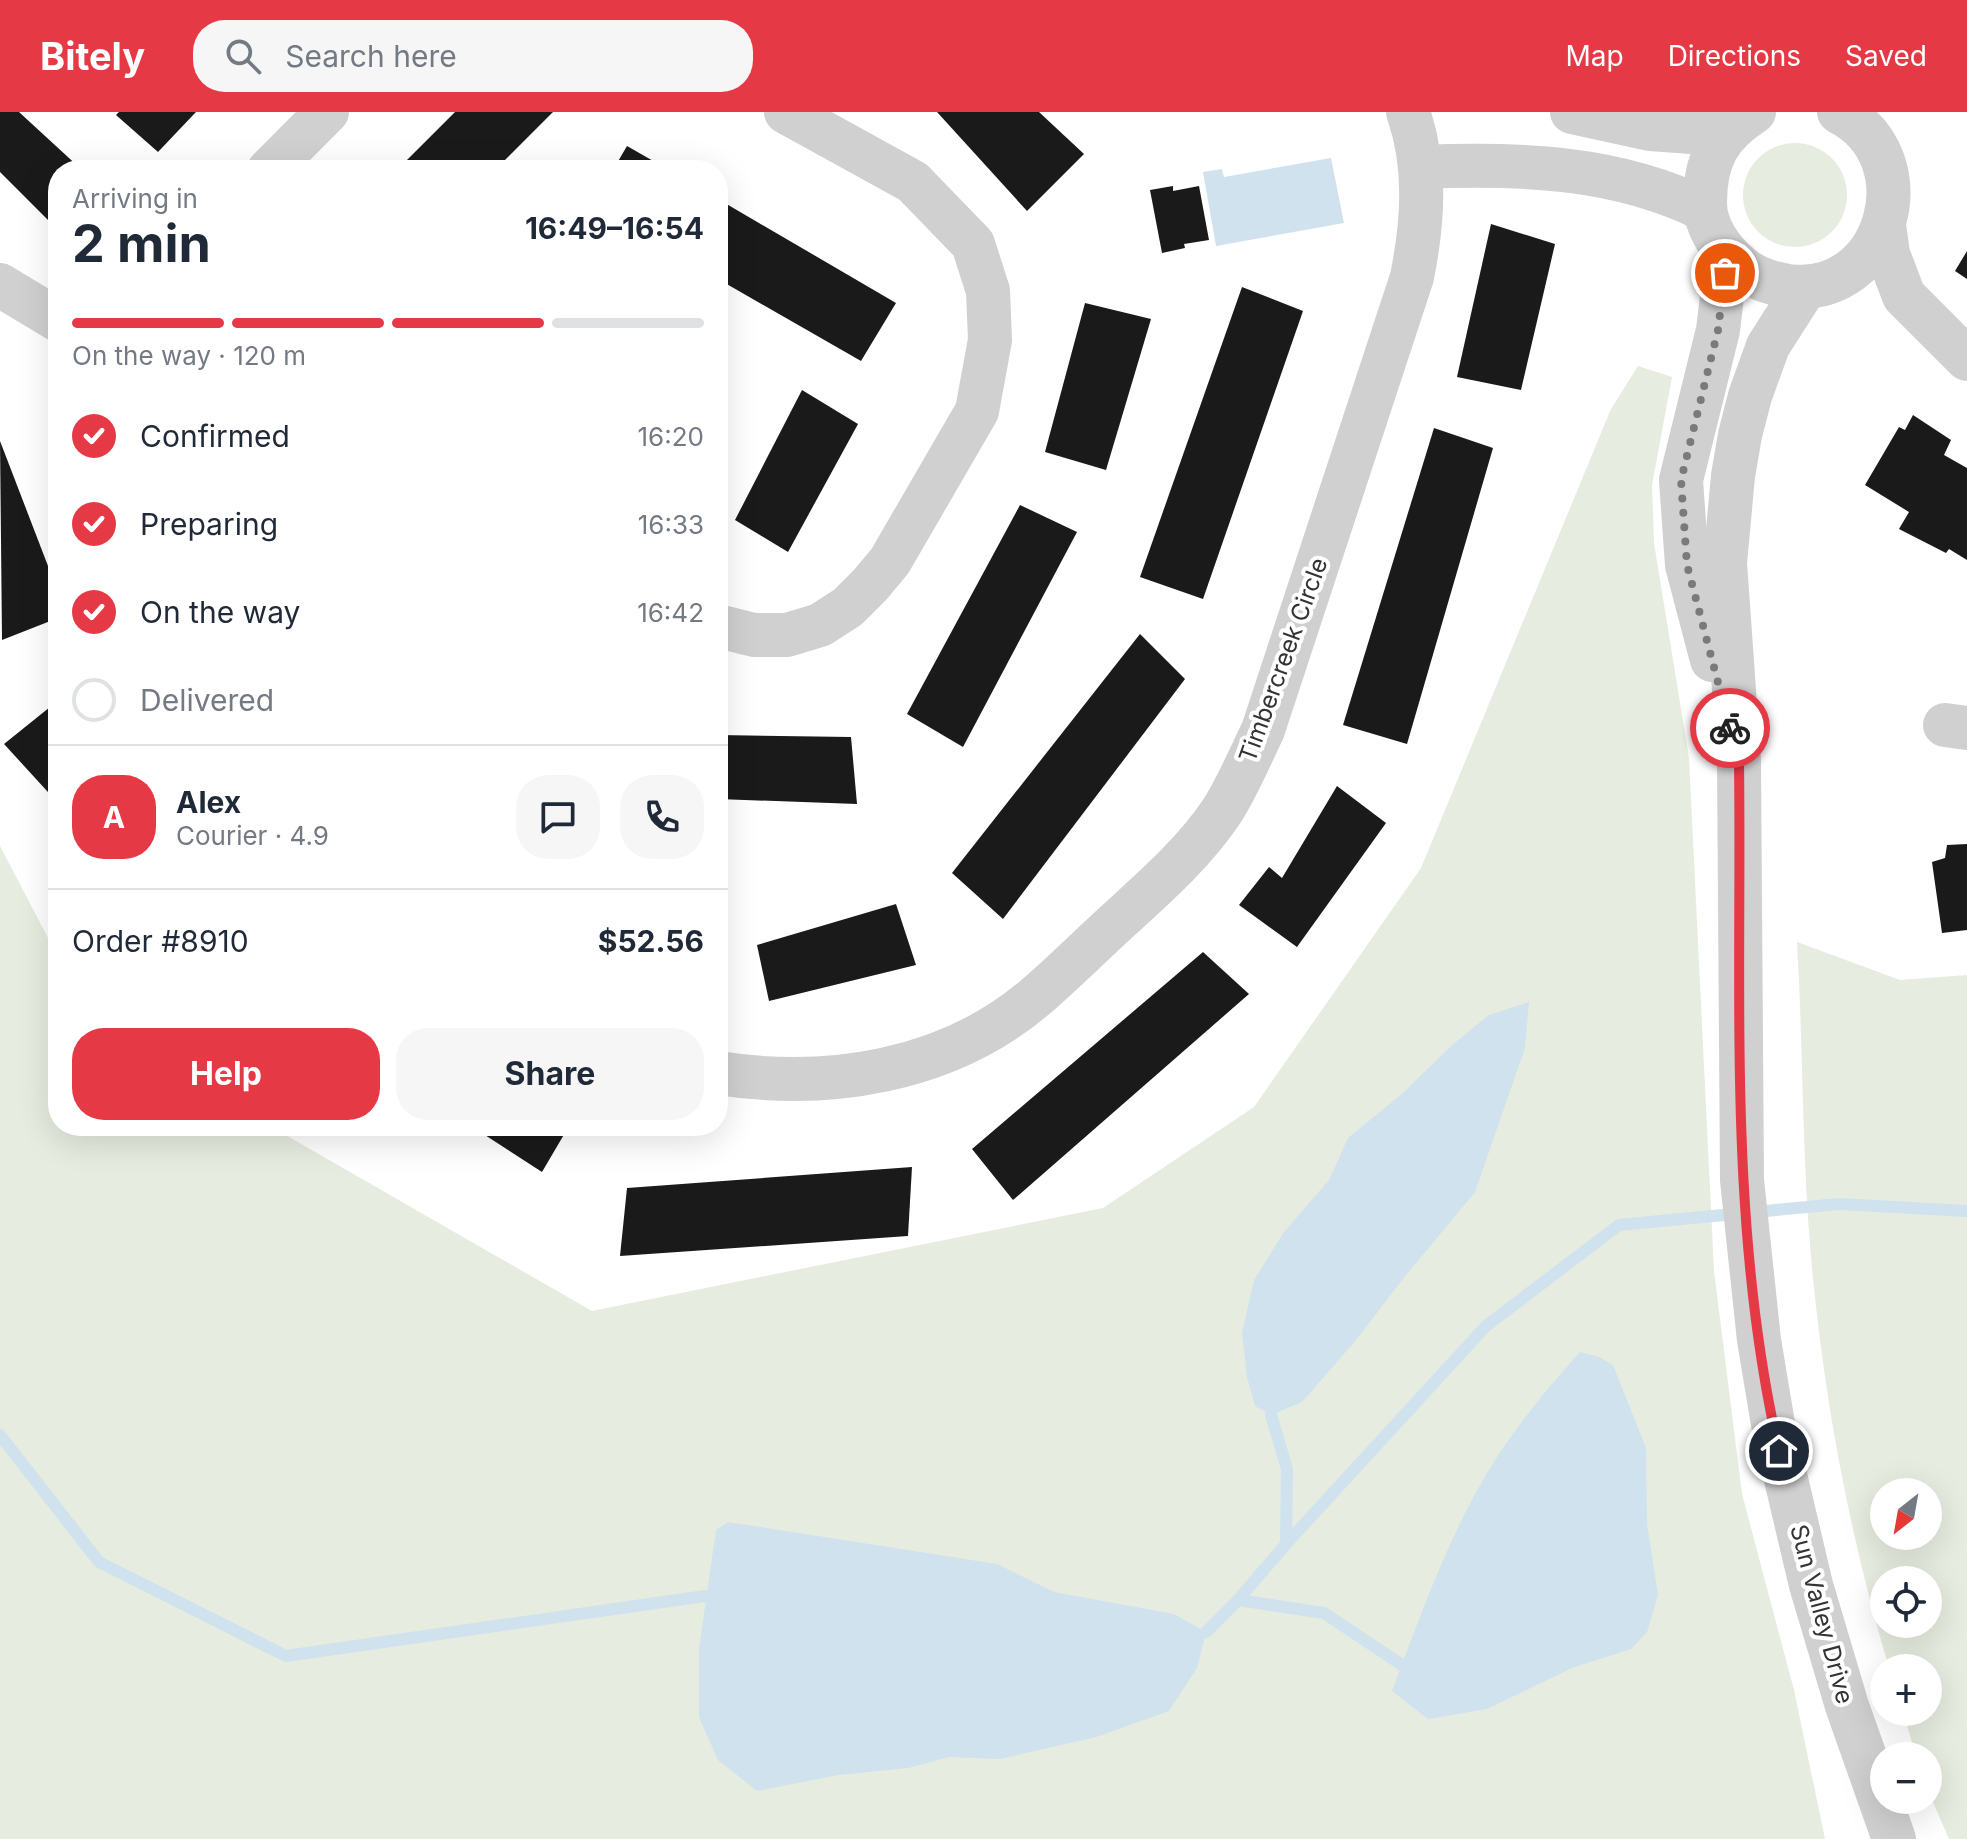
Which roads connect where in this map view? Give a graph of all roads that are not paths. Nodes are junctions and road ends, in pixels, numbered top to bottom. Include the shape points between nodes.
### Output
1 (327, 112) edge
2 (786, 112) edge
3 (1572, 112) edge
4 (1839, 112) edge
5 (1888, 112) edge
6 (1415, 113) edge
7 (1745, 118) edge
8 (1882, 158) junction
9 (279, 160) edge
10 (1421, 167) junction
11 (1705, 210) junction
12 (1884, 225) junction
13 (1727, 255) junction
14 (1822, 282) junction
15 (0, 285) edge
16 (1904, 296) junction
17 (48, 314) edge
18 (1967, 359) edge
19 (728, 628) edge
20 (1739, 761) junction
21 (728, 1075) edge
22 (1894, 1839) edge

1 - 9 street
2 - 19 street via 913,182 973,244 988,291 990,340 977,411 890,561 870,585 820,625 787,635
3 - 7 street via 1692,132
4 - 8 street, Sun Valley Drive via 1866,132
5 - 8 street, Sun Valley Drive
6 - 10 street, Timbercreek Circle
7 - 11 street via 1715,149 1705,179
8 - 12 street, Sun Valley Drive via 1889,180
10 - 11 street via 1561,168 1673,194
10 - 21 street, Timbercreek Circle via 1419,244 1403,310 1263,730 1244,772 1200,839 1032,1001 985,1032 904,1066 856,1076 760,1080
11 - 13 street
12 - 14 street, Sun Valley Drive via 1867,254
12 - 16 street via 1888,254
13 - 14 street via 1770,283
13 - 20 street, Sun Valley Drive via 1718,330 1681,480 1687,565
14 - 16 street
14 - 20 street, Sun Valley Drive via 1781,323 1762,358 1740,435 1725,563
15 - 17 street
16 - 18 street
20 - 22 street, Sun Valley Drive via 1742,1180 1759,1340 1811,1585

